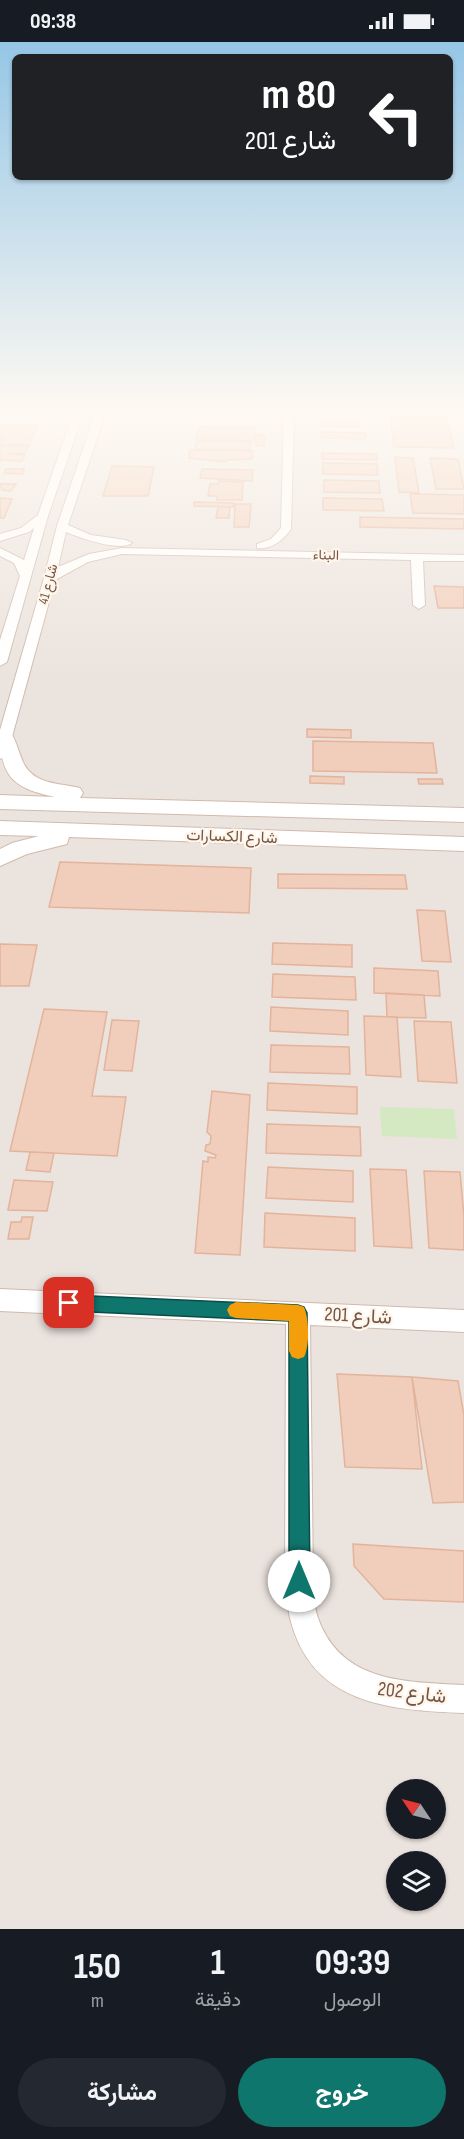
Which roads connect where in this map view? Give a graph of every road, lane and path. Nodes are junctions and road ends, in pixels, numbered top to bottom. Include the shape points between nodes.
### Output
1 (48, 502) edge
2 (70, 502) edge
3 (295, 502) edge
4 (43, 516) junction
5 (62, 526) junction
6 (0, 538) edge
7 (297, 539) junction
8 (261, 546) junction
9 (464, 549) edge
10 (0, 551) edge
11 (417, 557) junction
12 (464, 558) edge
13 (25, 575) junction
14 (50, 578) junction
15 (419, 605) dead end
16 (0, 662) edge
17 (2, 746) edge
18 (0, 802) edge
19 (146, 808) junction
20 (464, 815) edge
21 (0, 828) edge
22 (94, 832) junction
23 (463, 844) edge
24 (0, 860) edge
25 (0, 1300) edge
26 (298, 1313) junction
27 (464, 1321) edge
28 (464, 1699) edge

1 - 4 street, شارع 41
2 - 5 street, شارع 41
3 - 7 street
4 - 6 street via 25,530
4 - 13 street, شارع 41
5 - 8 street, البناء via 88,538 114,542
5 - 14 street, شارع 41
7 - 8 street, البناء
7 - 8 street via 275,540
7 - 9 street, البناء
10 - 13 street via 19,561
11 - 12 street, البناء
11 - 14 street, البناء via 111,552 76,561
11 - 15 street
13 - 16 street, شارع 41
14 - 17 street, شارع 41
17 - 19 street via 15,770 31,784
18 - 19 street, شارع الكسارات
19 - 20 street, شارع الكسارات
21 - 22 street, شارع الكسارات
22 - 23 street, شارع الكسارات
22 - 24 street via 39,843
25 - 26 street, شارع 201
26 - 27 street, شارع 201
26 - 28 street, شارع 202 via 299,1581 305,1621 325,1658 356,1684 394,1695

